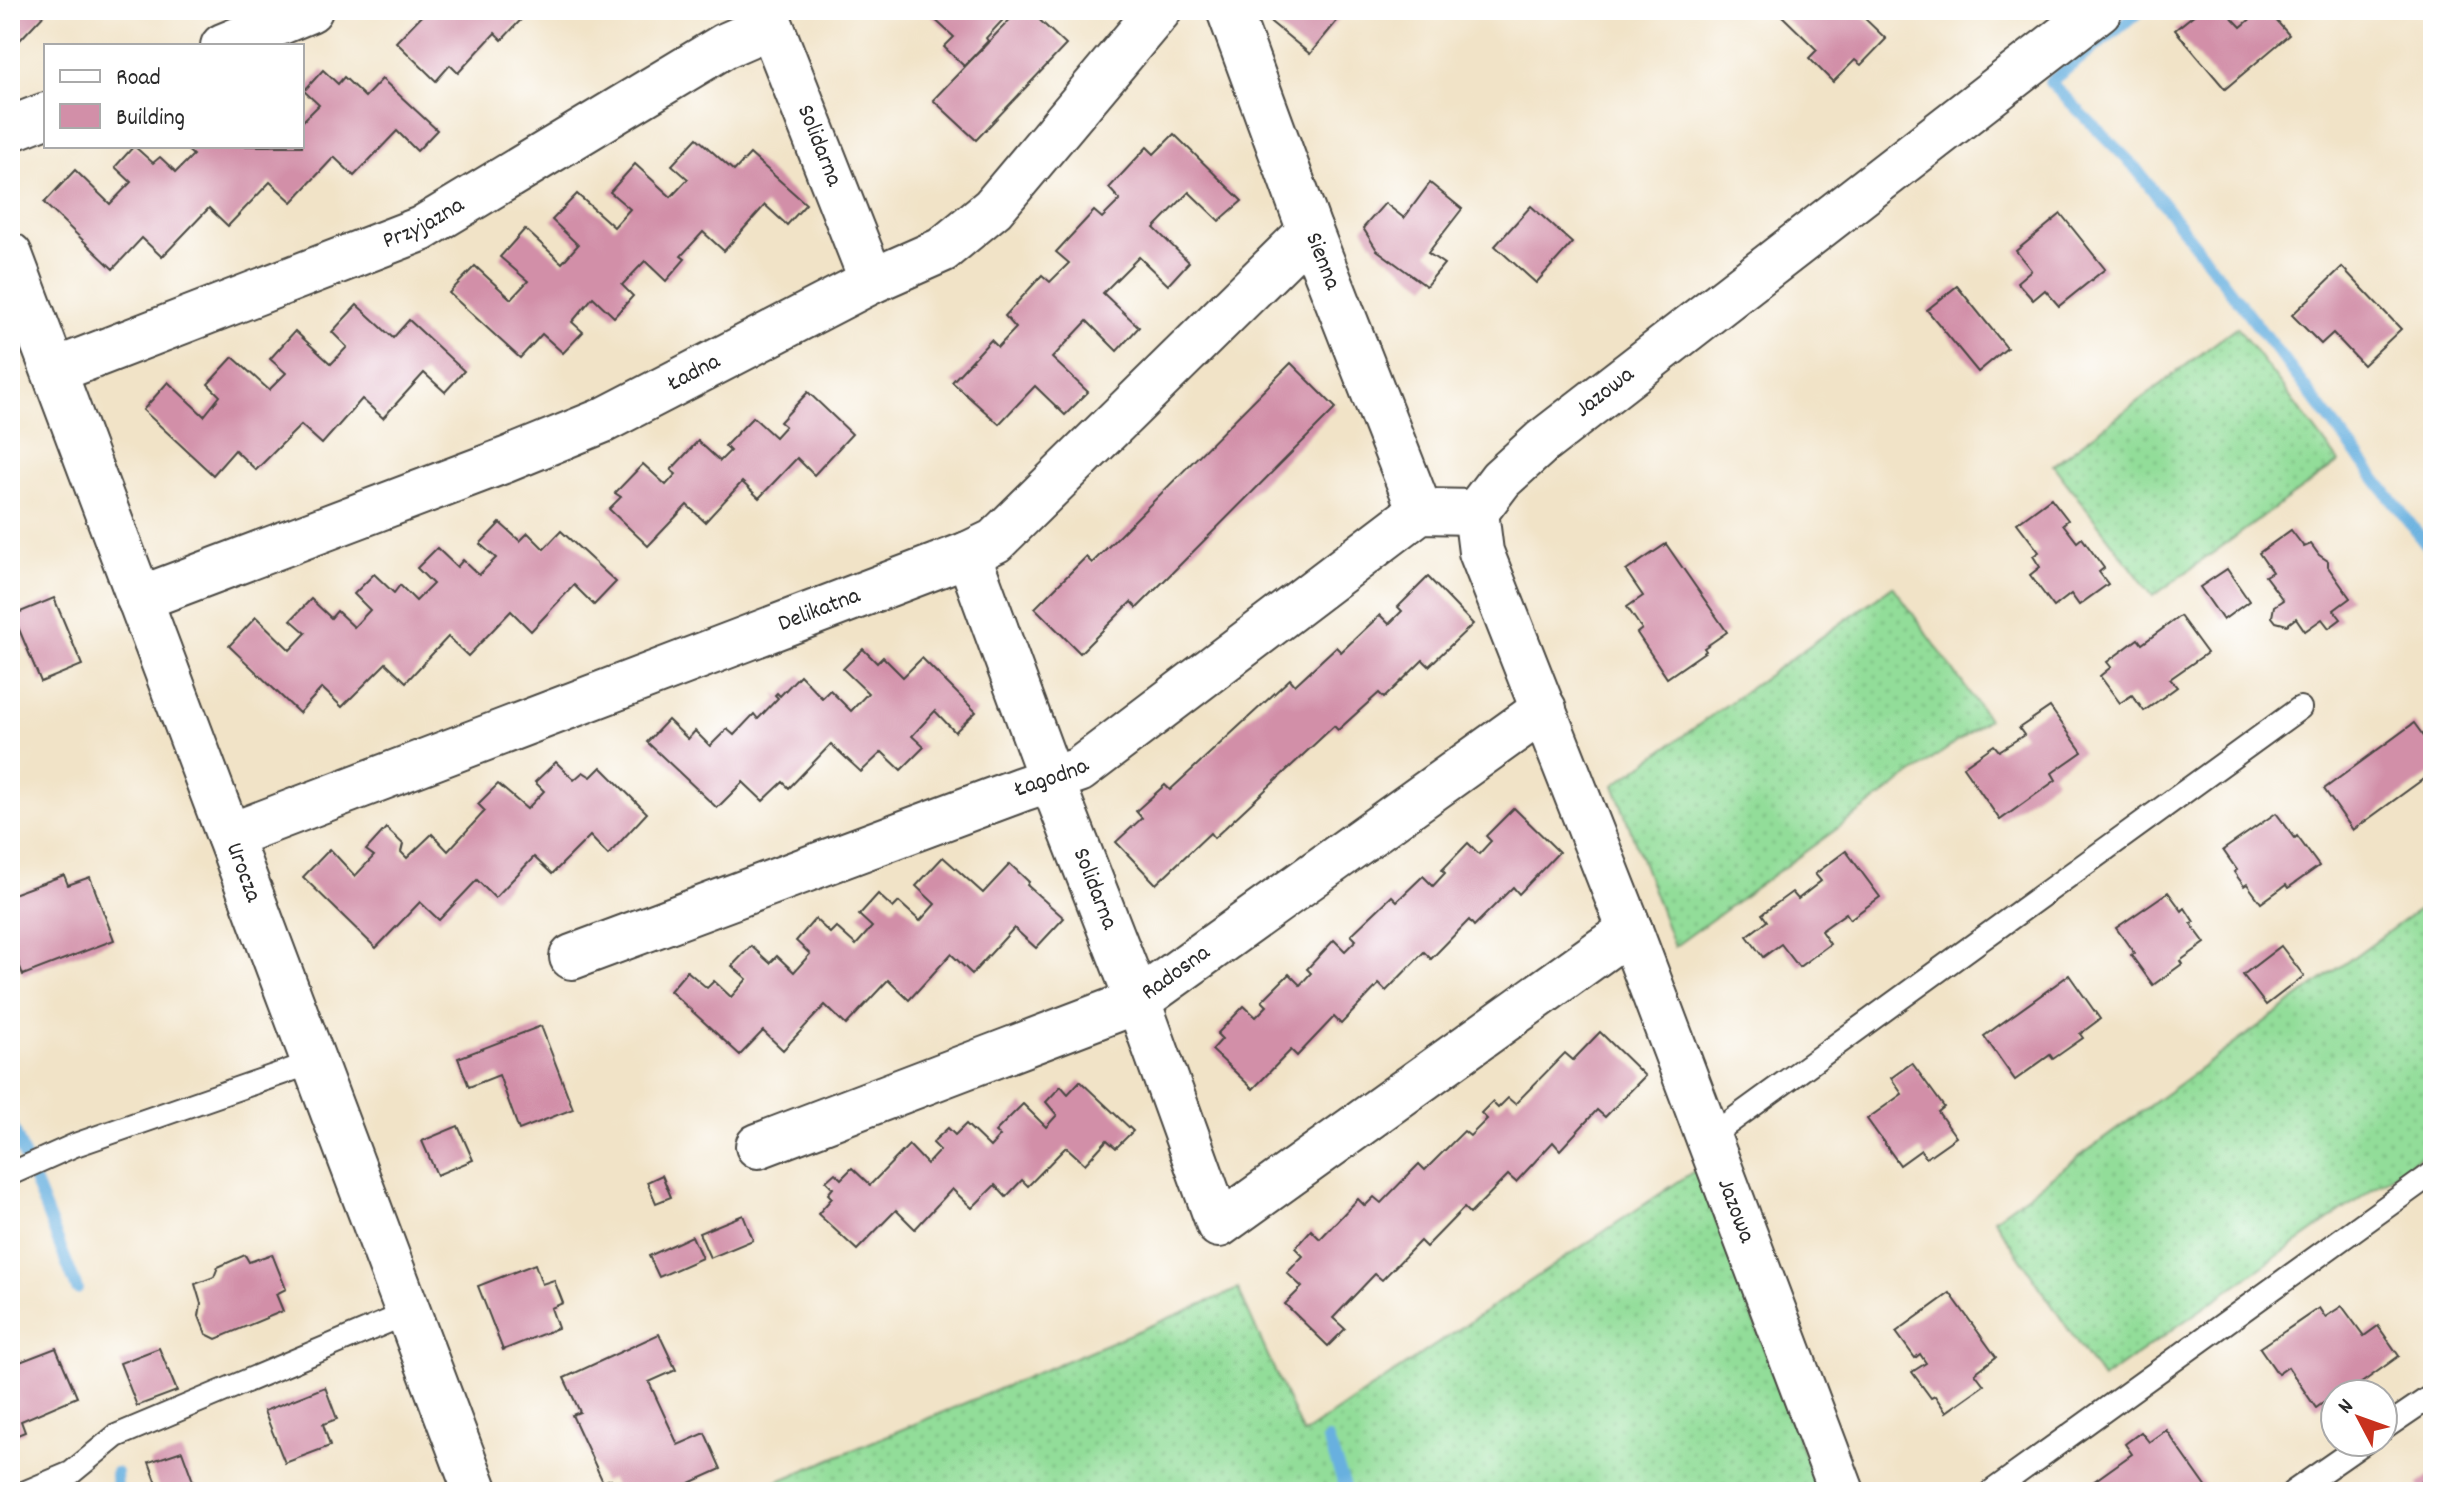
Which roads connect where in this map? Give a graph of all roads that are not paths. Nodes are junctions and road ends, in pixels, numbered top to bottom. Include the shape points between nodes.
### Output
1 (310, 10) edge
2 (1159, 10) edge
3 (1229, 10) edge
4 (2099, 10) edge
5 (767, 18) edge
6 (228, 44) edge
7 (44, 116) edge
8 (10, 129) edge
9 (1310, 231) junction
10 (10, 255) edge
11 (872, 281) junction
12 (54, 371) junction
13 (1420, 511) junction
14 (1476, 512) junction
15 (968, 554) junction
16 (139, 599) junction
17 (2300, 708) dead end
18 (1544, 709) junction
19 (1051, 779) junction
20 (229, 836) junction
21 (1630, 930) junction
22 (572, 957) dead end
23 (1138, 1001) junction
24 (314, 1062) junction
25 (1708, 1138) junction
26 (758, 1146) dead end
27 (11, 1173) edge
28 (2433, 1173) edge
29 (408, 1313) junction
30 (2433, 1395) edge
31 (2399, 1418) edge
32 (2342, 1458) edge
33 (26, 1492) edge
34 (476, 1492) edge
35 (1842, 1492) edge
36 (1991, 1492) edge
37 (2293, 1492) edge

1 - 6 street
2 - 11 street, Ładna via 993,208 942,250
3 - 9 street, Sienna
4 - 14 street, Jazowa via 1542,442 1501,479
5 - 11 street, Solidarna
5 - 12 street, Przyjazna via 421,229
7 - 8 street
9 - 13 street, Sienna
9 - 15 street, Delikatna via 995,541
10 - 12 street, Urocza
11 - 16 street, Ładna via 604,420
12 - 16 street, Urocza
13 - 14 street
13 - 19 street, Łagodna via 1079,770
14 - 18 street, Jazowa via 1481,552
15 - 19 street, Solidarna
15 - 20 street, Delikatna
16 - 20 street, Urocza
17 - 25 lane
18 - 21 street, Jazowa
18 - 23 street, Radosna
19 - 22 street, Łagodna
19 - 23 street, Solidarna
20 - 24 street, Urocza
21 - 23 street, Solidarna via 1219,1225
21 - 25 street, Jazowa
23 - 26 street, Radosna
24 - 27 lane via 75,1145
24 - 29 street, Urocza
25 - 35 street, Jazowa
28 - 36 lane
29 - 33 lane via 116,1436 71,1473
29 - 34 street, Urocza
30 - 31 lane
32 - 37 lane

